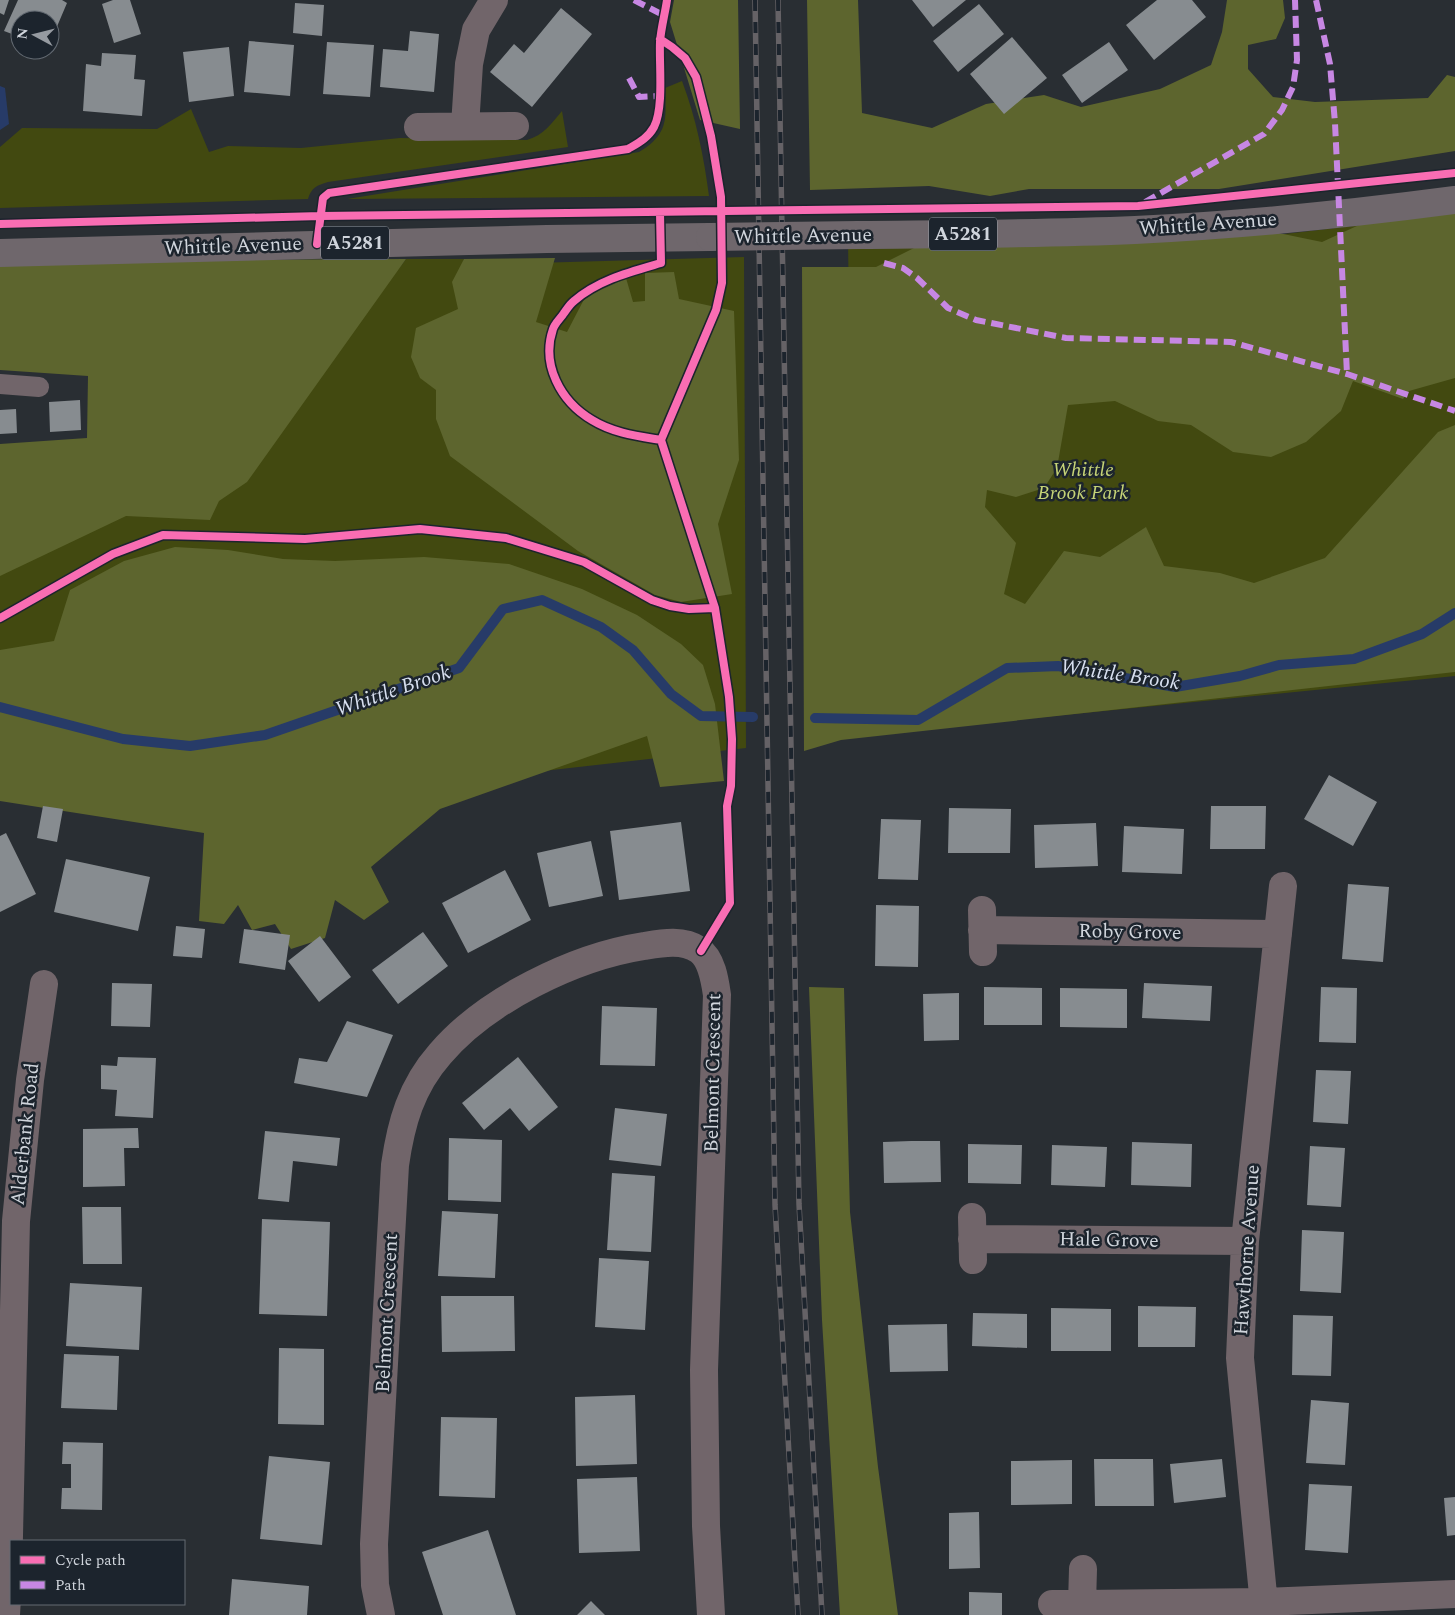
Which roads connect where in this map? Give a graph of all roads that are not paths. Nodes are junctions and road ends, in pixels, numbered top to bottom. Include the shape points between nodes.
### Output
1 (494, 0) edge
2 (465, 126) junction
3 (515, 126) dead end
4 (418, 127) dead end
5 (1455, 200) edge
6 (0, 253) edge
7 (0, 384) edge
8 (39, 387) dead end
9 (1283, 886) dead end
10 (982, 931) dead end
11 (1278, 934) junction
12 (44, 984) dead end
13 (972, 1239) dead end
14 (1245, 1241) junction
15 (7, 1283) edge
16 (1083, 1570) dead end
17 (1455, 1594) edge
18 (1052, 1604) dead end
19 (1082, 1604) junction
20 (1264, 1609) edge
21 (6, 1615) edge
22 (381, 1615) edge
23 (711, 1615) edge

1 - 2 street via 476,30 469,64
2 - 3 street
2 - 4 street
5 - 6 main road, Whittle Avenue / A5281, bridge via 1270,220 1136,230 547,239
7 - 8 lane
9 - 11 street, Hawthorne Avenue
10 - 11 street, Roby Grove
11 - 14 street, Hawthorne Avenue
12 - 15 street, Alderbank Road
13 - 14 street, Hale Grove
14 - 20 street, Hawthorne Avenue via 1240,1358
15 - 21 street, Alderbank Road
16 - 19 street
17 - 20 street
18 - 19 street
19 - 20 street
22 - 23 street, Belmont Crescent via 375,1585 375,1534 395,1165 406,1109 440,1053 499,1004 562,969 598,956 675,943 701,951 715,978 717,995 704,1370

